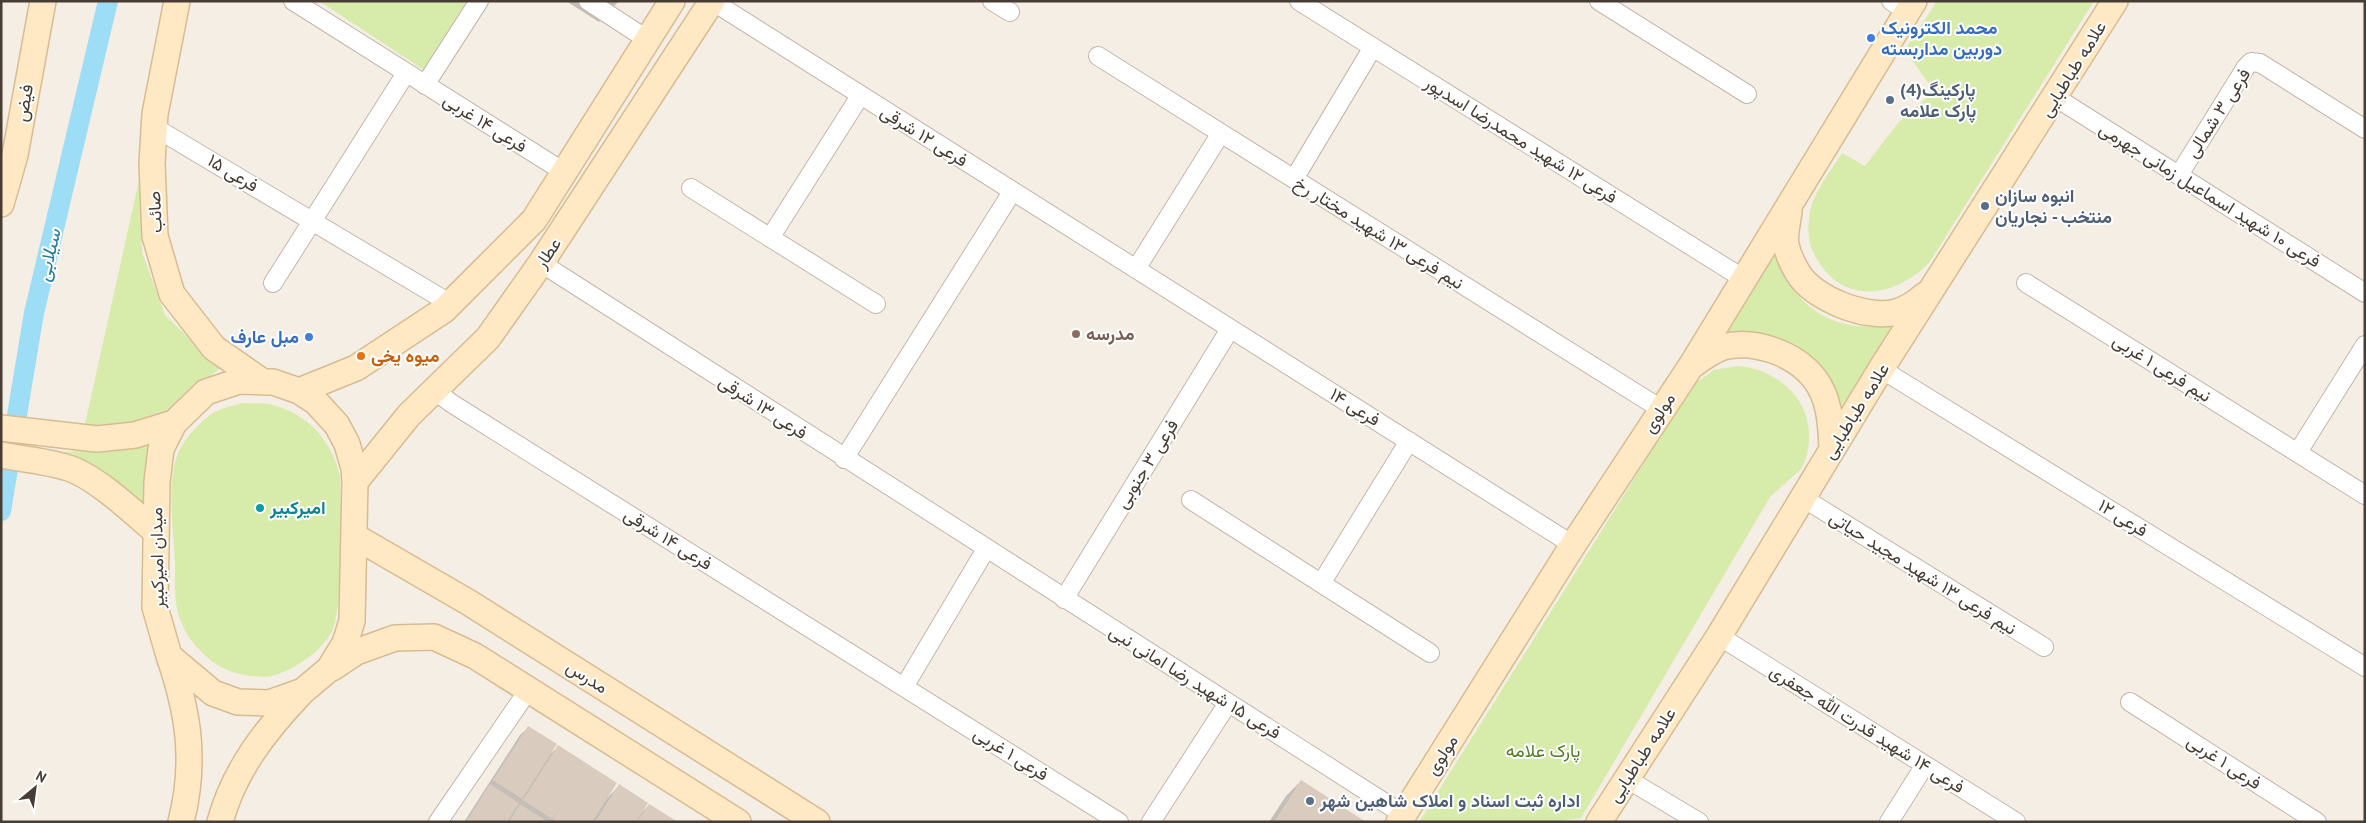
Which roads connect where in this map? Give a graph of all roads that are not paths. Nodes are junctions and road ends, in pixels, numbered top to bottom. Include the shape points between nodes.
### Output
1 (43, 1) edge
2 (177, 1) edge
3 (293, 1) edge
4 (479, 1) edge
5 (588, 1) edge
6 (672, 1) edge
7 (712, 1) edge
8 (992, 1) edge
9 (1299, 1) edge
10 (1599, 1) edge
11 (2115, 1) edge
12 (1904, 5) edge
13 (1010, 12) dead end
14 (648, 40) junction
15 (1373, 47) junction
16 (1098, 56) dead end
17 (406, 73) junction
18 (424, 84) junction
19 (1747, 94) dead end
20 (860, 96) junction
21 (2055, 97) junction
22 (596, 123) junction
23 (154, 126) junction
24 (2365, 129) edge
25 (1222, 133) junction
26 (622, 141) junction
27 (564, 172) junction
28 (2178, 174) junction
29 (1294, 179) junction
30 (691, 188) dead end
31 (1012, 192) junction
32 (1, 204) edge
33 (1790, 204) junction
34 (311, 220) junction
35 (770, 238) junction
36 (541, 263) junction
37 (1136, 269) junction
38 (1744, 279) junction
39 (273, 283) dead end
40 (2026, 283) dead end
41 (1931, 291) junction
42 (2365, 293) edge
43 (450, 304) junction
44 (876, 304) dead end
45 (1230, 329) junction
46 (2365, 345) edge
47 (1690, 366) junction
48 (1881, 369) junction
49 (263, 382) junction
50 (433, 389) junction
51 (299, 391) junction
52 (1661, 409) junction
53 (174, 423) junction
54 (1, 428) edge
55 (1409, 441) junction
56 (1832, 448) junction
57 (2298, 452) junction
58 (1, 454) edge
59 (844, 459) junction
60 (355, 482) junction
61 (2365, 495) edge
62 (1803, 498) junction
63 (1191, 500) dead end
64 (155, 531) junction
65 (354, 536) junction
66 (1573, 545) junction
67 (986, 549) junction
68 (1322, 582) junction
69 (1064, 599) junction
70 (1719, 636) junction
71 (2044, 647) dead end
72 (1430, 653) dead end
73 (170, 656) junction
74 (2365, 667) edge
75 (329, 669) junction
76 (904, 687) junction
77 (529, 689) junction
78 (303, 691) junction
79 (2130, 702) dead end
80 (1228, 703) junction
81 (1925, 765) junction
82 (1626, 779) junction
83 (1402, 818) edge
84 (181, 822) edge
85 (220, 822) edge
86 (438, 822) edge
87 (738, 822) edge
88 (817, 822) edge
89 (1119, 822) edge
90 (1151, 822) edge
91 (1599, 822) edge
92 (1699, 822) edge
93 (1889, 822) edge
94 (2016, 822) edge
95 (2317, 822) edge

1 - 32 main road, فیض via 15,155
2 - 23 main road, صائب
3 - 17 street
4 - 18 street
5 - 14 street
6 - 14 main road, عطار
7 - 20 street, فرعی ۱۲ شرقی
7 - 26 main road, عطار
8 - 13 street
9 - 15 street, فرعی ۱۲ شهید محمدرضا اسدپور
10 - 19 street
11 - 21 main road, علامه طباطبایی
12 - 33 main road, مولوی
14 - 22 main road, عطار
15 - 29 street
15 - 38 street, فرعی ۱۲ شهید محمدرضا اسدپور
16 - 25 street, نیم فرعی ۱۳ شهید مختار رخ
17 - 18 street, فرعی ۱۴ غربی
17 - 34 street
18 - 27 street, فرعی ۱۴ غربی
20 - 31 street, فرعی ۱۲ شرقی
20 - 35 street
21 - 28 street, فرعی ۱۰ شهید اسماعیل زمانی جهرمی
21 - 41 main road, علامه طباطبایی
22 - 26 main road
22 - 27 main road, عطار
23 - 34 street, فرعی ۱۵
23 - 49 main road, صائب via 155,236 172,294 214,348
24 - 28 street, فرعی ۳ شمالی via 2260,63 2251,62
25 - 29 street, نیم فرعی ۱۳ شهید مختار رخ
25 - 37 street
26 - 36 main road, عطار
27 - 43 main road, عطار via 534,220
28 - 42 street, فرعی ۱۰ شهید اسماعیل زمانی جهرمی
29 - 52 street, نیم فرعی ۱۳ شهید مختار رخ
30 - 35 street
31 - 37 street, فرعی ۱۲ شرقی
31 - 59 street
33 - 38 main road, مولوی
33 - 41 main road via 1786,244 1799,275 1819,293 1859,312 1881,314 1897,312
34 - 39 street
34 - 43 street, فرعی ۱۵
35 - 44 street
36 - 50 main road, عطار via 488,338
36 - 59 street, فرعی ۱۳ شرقی
37 - 45 street, فرعی ۱۴
38 - 47 main road, مولوی
40 - 57 street, نیم فرعی ۱ غربی
41 - 48 main road, علامه طباطبایی
43 - 51 main road, عطار via 356,368
45 - 55 street, فرعی ۱۴
45 - 69 street, فرعی ۳ جنوبی
46 - 57 street
47 - 52 main road, مولوی
47 - 56 main road via 1723,347 1745,345 1768,348 1794,360 1815,378 1830,413
48 - 56 main road, علامه طباطبایی
48 - 74 street, فرعی ۱۲
49 - 51 main road, میدان امیرکبیر
49 - 53 main road, میدان امیرکبیر via 239,381 206,392
50 - 60 main road, عطار
50 - 76 street, فرعی ۱۴ شرقی
51 - 60 main road, میدان امیرکبیر via 316,402 337,425 351,453
52 - 66 main road, مولوی
53 - 54 main road via 135,435 97,439
53 - 64 main road, میدان امیرکبیر via 161,449 156,482
55 - 66 street, فرعی ۱۴
55 - 68 street
56 - 62 main road, علامه طباطبایی
57 - 61 street, نیم فرعی ۱ غربی
58 - 64 main road via 67,467 127,506
59 - 67 street, فرعی ۱۳ شرقی
60 - 65 main road, میدان امیرکبیر
62 - 70 main road, علامه طباطبایی
62 - 71 street, نیم فرعی ۱۳ شهید مجید حیاتی
63 - 68 street
64 - 73 main road, میدان امیرکبیر via 155,607
65 - 75 main road, میدان امیرکبیر via 352,621 345,643
65 - 88 main road, مدرس via 468,602
66 - 83 main road, مولوی
67 - 69 street, فرعی ۱۵ شهید رضا امانی نبی
67 - 76 street
68 - 72 street
69 - 80 street, فرعی ۱۵ شهید رضا امانی نبی
70 - 81 street, فرعی ۱۴ شهید قدرت الله جعفری
70 - 82 main road, علامه طباطبایی
73 - 78 main road, میدان امیرکبیر via 212,693 238,702 269,703
73 - 84 main road via 182,694 190,767
75 - 77 main road via 356,652 395,638 434,638 474,656
75 - 78 main road, میدان امیرکبیر
76 - 89 street, فرعی ۱ غربی
77 - 86 street
77 - 87 main road
78 - 85 main road via 256,746 236,778
79 - 95 street, فرعی ۱ غربی
80 - 83 street, فرعی ۱۵ شهید رضا امانی نبی
80 - 90 street
81 - 93 street
81 - 94 street, فرعی ۱۴ شهید قدرت الله جعفری
82 - 91 main road, علامه طباطبایی
82 - 92 street

